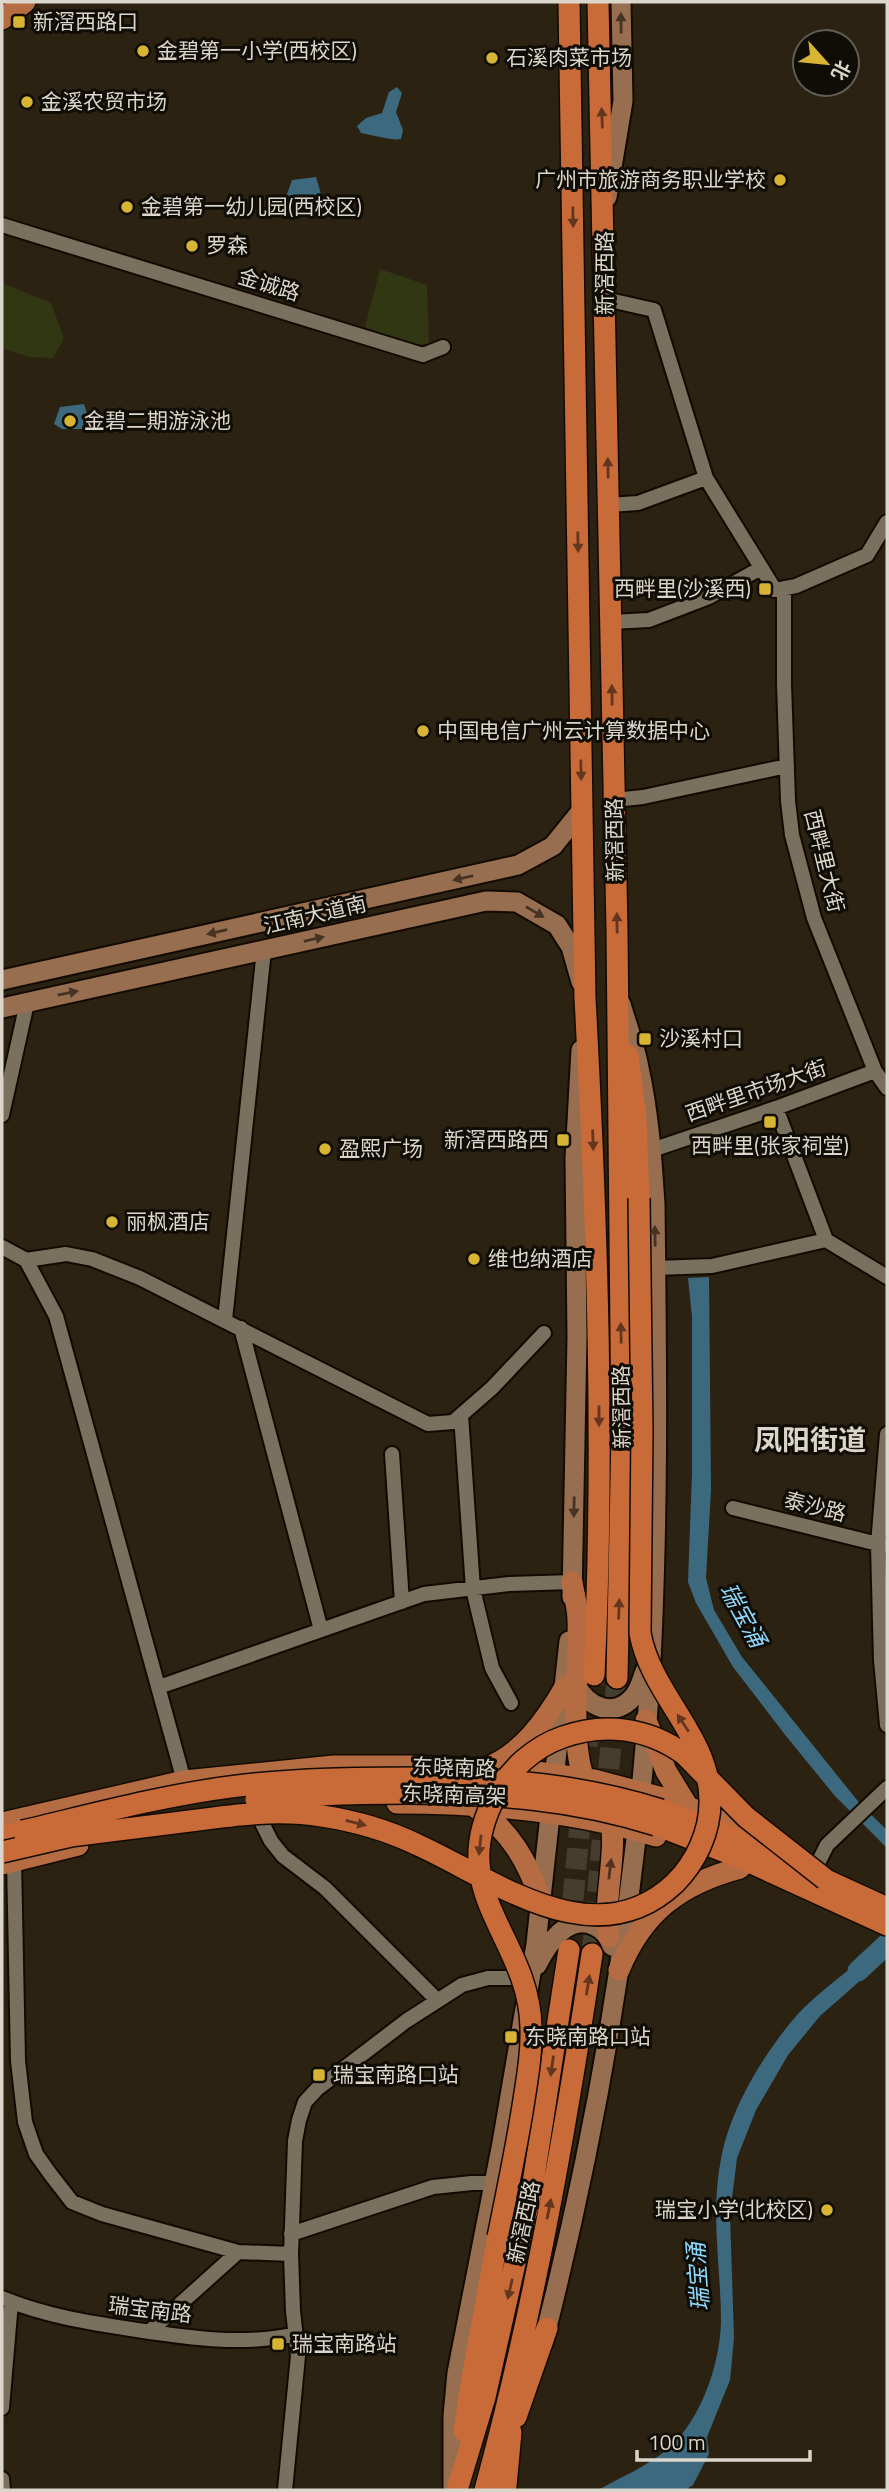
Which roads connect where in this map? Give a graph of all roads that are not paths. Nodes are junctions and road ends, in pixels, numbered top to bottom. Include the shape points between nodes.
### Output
1 (25, 2) edge
2 (569, 2) edge
3 (598, 2) edge
4 (621, 2) edge
5 (2, 19) edge
6 (604, 212) junction
7 (2, 225) edge
8 (605, 299) junction
9 (443, 347) dead end
10 (706, 478) junction
11 (609, 505) junction
12 (887, 522) edge
13 (761, 568) junction
14 (780, 589) junction
15 (611, 622) junction
16 (787, 766) junction
17 (614, 800) junction
18 (582, 810) junction
19 (264, 950) junction
20 (2, 981) edge
21 (618, 991) junction
22 (585, 998) junction
23 (26, 1003) junction
24 (2, 1008) edge
25 (875, 1071) junction
26 (887, 1088) edge
27 (776, 1108) junction
28 (2, 1115) edge
29 (652, 1150) junction
30 (827, 1240) junction
31 (2, 1247) edge
32 (26, 1260) junction
33 (656, 1268) junction
34 (887, 1277) edge
35 (225, 1320) junction
36 (241, 1328) junction
37 (544, 1333) dead end
38 (461, 1415) junction
39 (887, 1434) edge
40 (392, 1454) dead end
41 (733, 1508) dead end
42 (883, 1545) edge
43 (572, 1582) junction
44 (473, 1588) junction
45 (402, 1602) junction
46 (321, 1630) junction
47 (650, 1654) junction
48 (617, 1678) tunnel mouth
49 (578, 1682) junction
50 (159, 1687) junction
51 (511, 1703) dead end
52 (646, 1720) junction
53 (887, 1725) edge
54 (481, 1770) junction
55 (555, 1774) junction
56 (583, 1778) junction
57 (184, 1781) junction
58 (640, 1790) junction
59 (883, 1792) edge
60 (475, 1807) junction
61 (688, 1807) junction
62 (255, 1809) junction
63 (550, 1813) junction
64 (2, 1823) edge
65 (611, 1824) junction
66 (636, 1830) junction
67 (2, 1836) edge
68 (69, 1836) junction
69 (6, 1859) edge
70 (740, 1868) junction
71 (821, 1872) junction
72 (887, 1898) edge
73 (541, 1901) junction
74 (887, 1908) edge
75 (887, 1925) edge
76 (887, 1935) edge
77 (609, 1937) junction
78 (569, 1950) tunnel mouth
79 (592, 1954) tunnel mouth
80 (619, 1970) junction
81 (530, 1978) junction
82 (436, 1999) junction
83 (494, 2183) junction
84 (291, 2234) junction
85 (238, 2252) junction
86 (291, 2254) junction
87 (6, 2300) edge
88 (547, 2328) junction
89 (149, 2332) junction
90 (296, 2334) junction
91 (517, 2367) junction
92 (2, 2408) edge
93 (511, 2429) junction
94 (2, 2479) edge
95 (496, 2489) edge
96 (3, 2490) edge
97 (285, 2490) edge
98 (455, 2490) edge

1 - 5 main road
2 -> 18 highway, 新滘西路
6 -> 3 highway, 新滘西路
6 -> 4 main road via 623,101
6 - 8 highway, 新滘西路
7 - 9 street, 金诚路 via 423,355
8 - 10 street via 653,310
11 -> 8 highway, 新滘西路
10 - 11 street via 638,503
10 - 13 street
11 - 15 highway, 新滘西路
12 - 14 street via 867,555
13 - 14 street
13 - 15 street via 709,597 649,620
14 - 16 street, 西畔里大街
17 -> 15 highway, 新滘西路
16 - 17 street
16 - 25 street, 西畔里大街 via 792,835 814,918
21 -> 17 highway, 新滘西路
18 -> 20 main road, 江南大道南 via 553,846 518,865
18 - 22 highway, 新滘西路
19 -> 22 main road, 江南大道南 via 504,900 517,902 557,925 570,947
23 -> 19 main road, 江南大道南
19 - 35 street
21 - 29 main road via 639,1065
48 -> 21 highway, 新滘西路 via 622,1445
68 -> 21 highway, bridge via 257,1813 321,1816 405,1839 528,1900 589,1914 618,1912 648,1902 684,1874 694,1859 709,1816 709,1788 698,1749 654,1676 640,1633 639,1198 633,1084
22 -> 43 main road via 575,1133
22 -> 49 highway, 新滘西路 via 599,1343 598,1599
23 - 24 main road, 江南大道南
23 - 28 street
25 - 26 street, 西畔里大街
25 - 27 street, 西畔里市场大街
27 - 29 street, 西畔里市场大街
27 - 30 street
33 -> 29 main road
30 - 33 street via 712,1266
30 - 34 street
31 - 32 street
32 - 35 street via 66,1254 92,1259
32 - 50 street via 56,1316
33 - 47 main road
35 - 36 street
36 - 38 street via 428,1424 453,1422
36 - 46 street
37 - 38 street
38 - 44 street
39 - 42 street
40 - 45 street
41 - 42 street, 泰沙路
42 - 53 street via 881,1660
43 - 44 street
43 - 49 main road via 578,1617
44 - 45 street via 424,1594
44 - 51 street via 492,1668
45 - 46 street
46 - 50 street
47 - 49 main road via 634,1697 621,1707 598,1707 582,1698
47 - 52 main road
49 - 54 main road via 527,1740 505,1759
49 - 55 main road
49 - 56 main road
50 - 57 street
52 - 58 main road
52 - 61 main road via 666,1771
54 - 55 main road, 东晓南路
54 - 57 main road, 东晓南路 via 334,1766
54 - 60 main road via 487,1788
55 - 56 main road, 东晓南路
55 - 63 main road
55 - 65 main road via 608,1814
56 - 58 main road, 东晓南路
56 - 66 main road via 596,1798
57 - 64 main road, 东晓南路
58 - 61 main road, 东晓南路
58 - 66 main road
59 - 71 street via 827,1845
60 - 62 main road, 东晓南路 via 368,1803
60 - 63 main road, 东晓南路
60 - 73 main road via 494,1820 516,1846
61 - 71 main road, 东晓南路
62 - 69 main road, 东晓南路
62 - 82 street via 283,1856 325,1888
63 - 65 main road, 东晓南路
63 - 73 main road
65 - 66 main road, 东晓南路
77 -> 65 main road via 606,1905
66 - 70 main road, 东晓南路
66 - 80 main road
67 - 71 highway, 东晓南高架, bridge via 180,1796 258,1784 354,1778 519,1781 579,1788 650,1806
68 - 69 highway, 东晓南高架, bridge
68 - 75 highway, 东晓南高架, bridge via 192,1809 265,1799 367,1793 526,1797 612,1812 688,1836
69 - 85 street via 18,2061 25,2122 36,2154 72,2202
70 - 76 main road, 东晓南路
70 - 80 main road via 712,1875 673,1899 635,1935
71 - 72 main road, 东晓南路
71 - 74 highway, 东晓南高架
71 -> 98 highway, bridge via 746,1817 684,1754 643,1733 608,1728 559,1738 509,1775 490,1806 480,1839 480,1878 486,1901 522,1976 532,2030 527,2082 472,2372
73 - 81 main road
77 - 80 main road
77 - 81 main road via 591,1924 569,1926 552,1939
78 -> 98 highway, 新滘西路 via 530,2196 485,2397
91 -> 79 highway, 新滘西路 via 561,2147
80 - 88 main road
81 - 82 street via 488,1978
81 - 83 main road
82 - 84 street via 317,2088 305,2102 295,2141
83 - 84 street via 433,2187
83 - 98 main road via 457,2373
84 - 86 street
85 - 86 street
85 - 89 street
86 - 90 street
87 - 89 street, 瑞宝南路 via 66,2319
87 - 92 street
88 - 93 highway
88 - 95 main road
89 - 90 street, 瑞宝南路 via 245,2339
90 - 97 street via 297,2376
91 - 93 highway
91 - 95 highway, 新滘西路
93 - 95 highway
94 - 96 street

